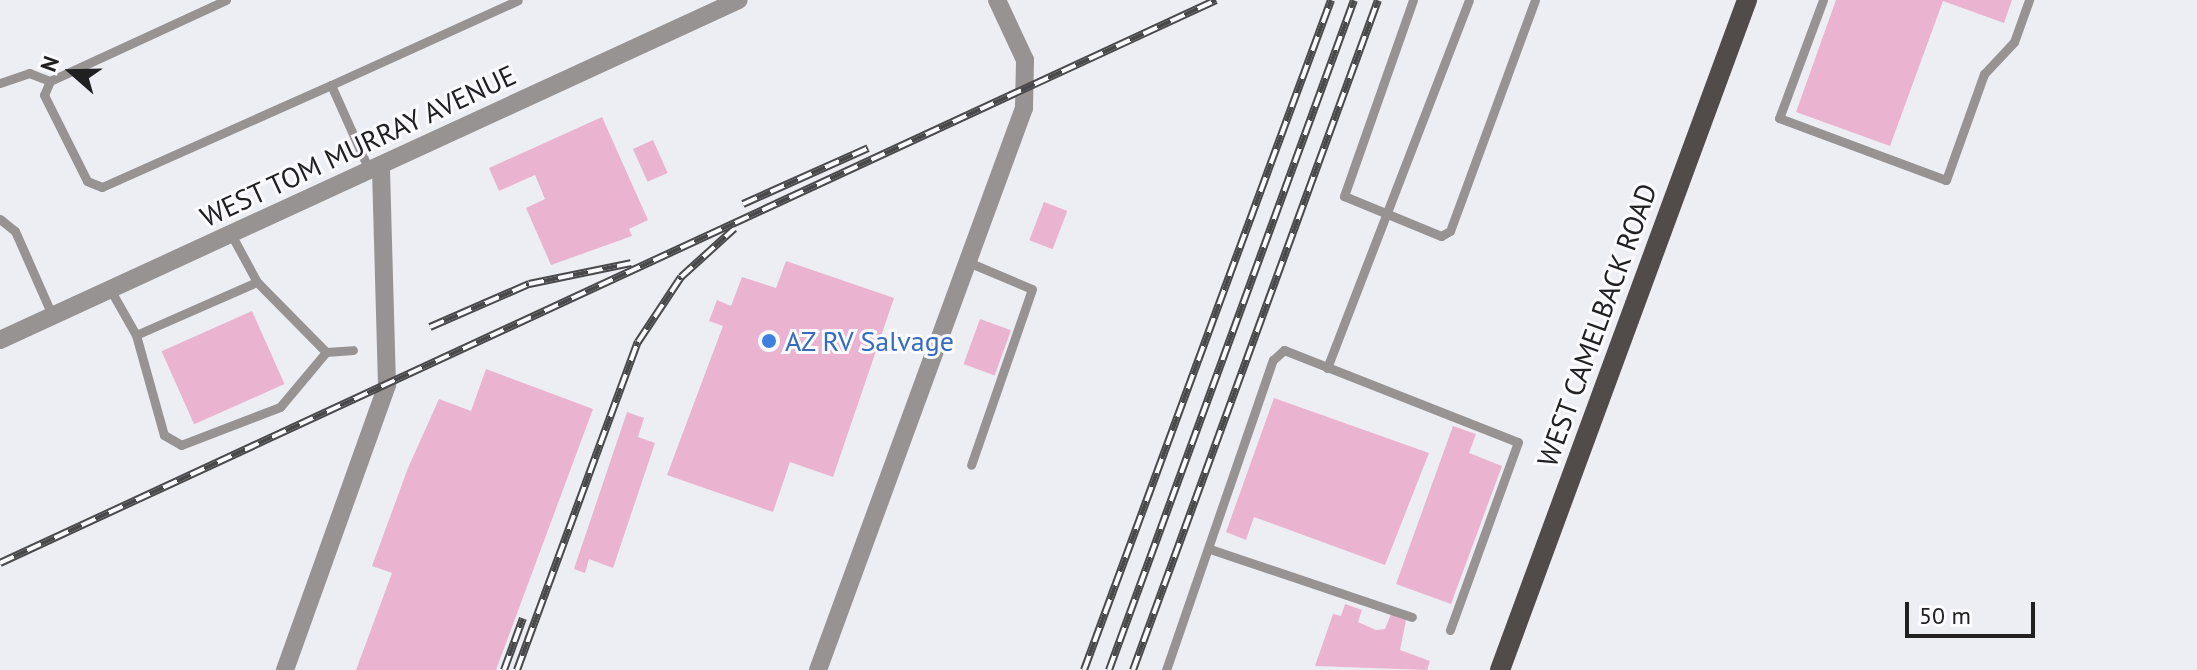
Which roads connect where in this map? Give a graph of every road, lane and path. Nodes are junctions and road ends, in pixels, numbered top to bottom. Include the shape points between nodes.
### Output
1 (226, 0) edge
2 (518, 0) edge
3 (739, 0) edge
4 (997, 0) edge
5 (1413, 0) edge
6 (1469, 0) edge
7 (1535, 0) edge
8 (1747, 0) edge
9 (1823, 0) edge
10 (2029, 0) edge
11 (50, 81) junction
12 (0, 83) edge
13 (331, 85) junction
14 (375, 168) junction
15 (1386, 216) junction
16 (0, 219) edge
17 (232, 236) junction
18 (968, 262) junction
19 (257, 282) junction
20 (111, 291) junction
21 (53, 317) junction
22 (136, 335) junction
23 (0, 340) edge
24 (353, 350) dead end
25 (326, 352) junction
26 (1327, 368) junction
27 (971, 465) dead end
28 (1210, 549) junction
29 (1412, 617) dead end
30 (1450, 630) dead end
31 (285, 670) edge
32 (818, 670) edge
33 (1166, 670) edge
34 (1500, 670) edge

1 - 11 lane
2 - 13 lane
3 - 14 street, WEST TOM MURRAY AVENUE
4 - 18 street via 1025,60 1028,88
5 - 15 lane via 1344,187 1349,202
6 - 15 lane
7 - 15 lane via 1450,231 1441,236
8 - 34 main road, WEST CAMELBACK ROAD
9 - 10 lane via 1779,118 1946,180 1984,74 2014,42
11 - 12 lane via 29,73
11 - 13 lane via 44,95 87,181 102,187
13 - 14 lane
14 - 17 street, WEST TOM MURRAY AVENUE
14 - 31 street via 387,385
15 - 26 lane
16 - 21 lane via 15,231
17 - 19 lane
17 - 20 street, WEST TOM MURRAY AVENUE
18 - 27 lane via 1032,289
18 - 32 street
19 - 22 lane
19 - 25 lane
20 - 21 street, WEST TOM MURRAY AVENUE
20 - 22 lane
21 - 23 street, WEST TOM MURRAY AVENUE
22 - 25 lane via 164,435 181,445 280,407
24 - 25 lane
26 - 28 lane via 1277,354
26 - 30 lane via 1518,442
28 - 29 lane
28 - 33 lane

